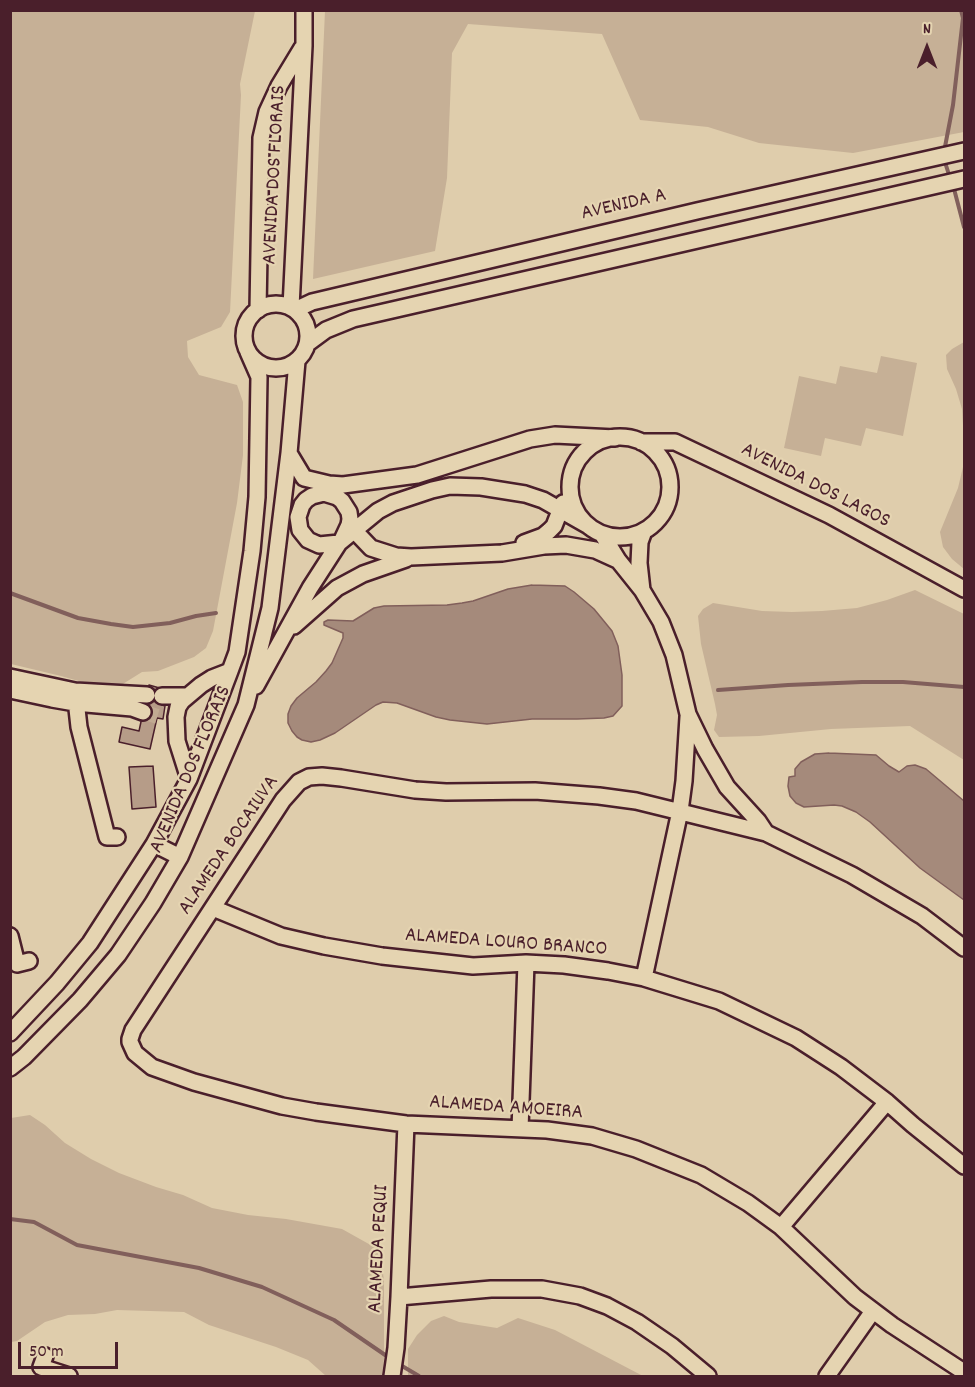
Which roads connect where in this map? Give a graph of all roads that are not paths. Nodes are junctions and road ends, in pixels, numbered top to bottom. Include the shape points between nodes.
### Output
1 (304, 10) edge
2 (304, 46) junction
3 (959, 152) edge
4 (963, 180) edge
5 (293, 308) junction
6 (258, 310) junction
7 (307, 344) junction
8 (248, 352) junction
9 (297, 360) junction
10 (615, 438) junction
11 (641, 442) junction
12 (289, 453) junction
13 (417, 475) junction
14 (304, 478) junction
15 (343, 485) junction
16 (570, 486) junction
17 (324, 493) junction
18 (419, 494) junction
19 (561, 511) junction
20 (587, 525) junction
21 (644, 531) junction
22 (602, 534) junction
23 (346, 535) junction
24 (366, 544) junction
25 (502, 553) junction
26 (411, 557) junction
27 (618, 560) junction
28 (363, 574) junction
29 (964, 589) edge
30 (642, 590) junction
31 (268, 663) junction
32 (230, 671) junction
33 (10, 677) edge
34 (10, 690) edge
35 (188, 696) junction
36 (75, 697) junction
37 (246, 705) junction
38 (688, 714) junction
39 (189, 779) junction
40 (680, 811) junction
41 (766, 833) junction
42 (117, 837) dead end
43 (154, 844) junction
44 (180, 857) junction
45 (213, 908) junction
46 (10, 936) edge
47 (964, 948) edge
48 (29, 961) dead end
49 (526, 963) junction
50 (644, 978) junction
51 (10, 1033) edge
52 (132, 1047) joint
53 (10, 1068) edge
54 (887, 1102) junction
55 (406, 1124) junction
56 (520, 1129) junction
57 (964, 1166) edge
58 (781, 1227) junction
59 (399, 1298) junction
60 (873, 1311) junction
61 (45, 1356) dead end
62 (964, 1372) edge
63 (69, 1377) edge
64 (392, 1377) edge
65 (708, 1377) edge
66 (827, 1377) edge

1 - 2 street, AVENIDA DOS FLORAIS
2 - 5 street, AVENIDA DOS FLORAIS
2 - 6 street, AVENIDA DOS FLORAIS via 279,86 261,138
3 - 5 street, AVENIDA A via 697,210
4 - 7 street via 353,319 326,330
5 - 6 street via 276,304
5 - 7 street, AVENIDA DOS FLORAIS via 306,326
6 - 8 street, AVENIDA DOS FLORAIS via 246,325
7 - 9 street, AVENIDA DOS FLORAIS
8 - 9 street via 254,360 271,368
8 - 32 street, AVENIDA DOS FLORAIS via 259,377 256,497 237,652
9 - 12 street, AVENIDA DOS FLORAIS
10 - 11 street, AVENIDA DOS LAGOS
10 - 13 street, AVENIDA DOS LAGOS via 555,435 530,439
10 - 16 street via 598,442 584,453 574,468
11 - 21 street via 660,458 670,482 666,507
11 - 29 street, AVENIDA DOS LAGOS via 675,442 829,514
12 - 14 street
12 - 37 street, AVENIDA DOS FLORAIS via 270,608
13 - 15 street, AVENIDA DOS LAGOS
13 - 18 street
14 - 15 street, AVENIDA DOS LAGOS
14 - 17 street
15 - 17 street
16 - 19 street
16 - 20 street via 576,511
17 - 23 street via 337,497 349,512
17 - 23 street via 312,496 302,505 298,517 300,530 313,543 326,545
18 - 19 street via 450,486 503,489 543,500
18 - 23 street via 393,503
19 - 20 street
19 - 25 street via 554,526 543,536
20 - 22 street
21 - 22 street via 619,537
21 - 30 street via 639,563
22 - 27 street
23 - 24 street
23 - 31 street via 310,588
24 - 26 street via 388,554
24 - 28 street via 369,558
25 - 26 street
25 - 27 street via 566,544
26 - 28 street
27 - 30 street
28 - 31 street via 337,588 298,622
30 - 38 street via 674,655
31 - 37 street
32 - 35 street via 212,678
32 - 39 street, AVENIDA DOS FLORAIS
33 - 36 street
34 - 36 street
35 - 36 street via 144,701
35 - 39 street via 169,720
36 - 42 street via 107,837
37 - 44 street, AVENIDA DOS FLORAIS
38 - 40 street
38 - 41 street via 727,787
39 - 43 street, AVENIDA DOS FLORAIS
40 - 41 street
40 - 45 street, ALAMEDA BOCAIUVA via 599,796 415,790 309,777 283,800
40 - 50 street
41 - 47 street via 852,875 922,916
43 - 44 street
43 - 51 street, AVENIDA DOS FLORAIS via 90,943
44 - 53 street, AVENIDA DOS FLORAIS via 118,954 80,1000
45 - 49 street, ALAMEDA LOURO BRANCO via 281,936 324,946 473,966
45 - 52 street, ALAMEDA BOCAIUVA via 133,1030
46 - 48 street via 17,964
49 - 50 street, ALAMEDA LOURO BRANCO
49 - 56 street
50 - 54 street, ALAMEDA LOURO BRANCO via 719,1001 796,1038
52 - 55 street, ALAMEDA AMOEIRA via 152,1067 194,1082 282,1106
54 - 57 street, ALAMEDA LOURO BRANCO
54 - 58 street
55 - 56 street, ALAMEDA AMOEIRA
55 - 59 street, ALAMEDA PEQUI
56 - 58 street, ALAMEDA AMOEIRA via 592,1136 636,1149 701,1175
58 - 60 street, ALAMEDA AMOEIRA
59 - 64 street, ALAMEDA PEQUI
59 - 65 street via 491,1289 542,1289 579,1296 607,1305 636,1322
60 - 62 street, ALAMEDA AMOEIRA
60 - 66 street
61 - 63 street via 41,1367

